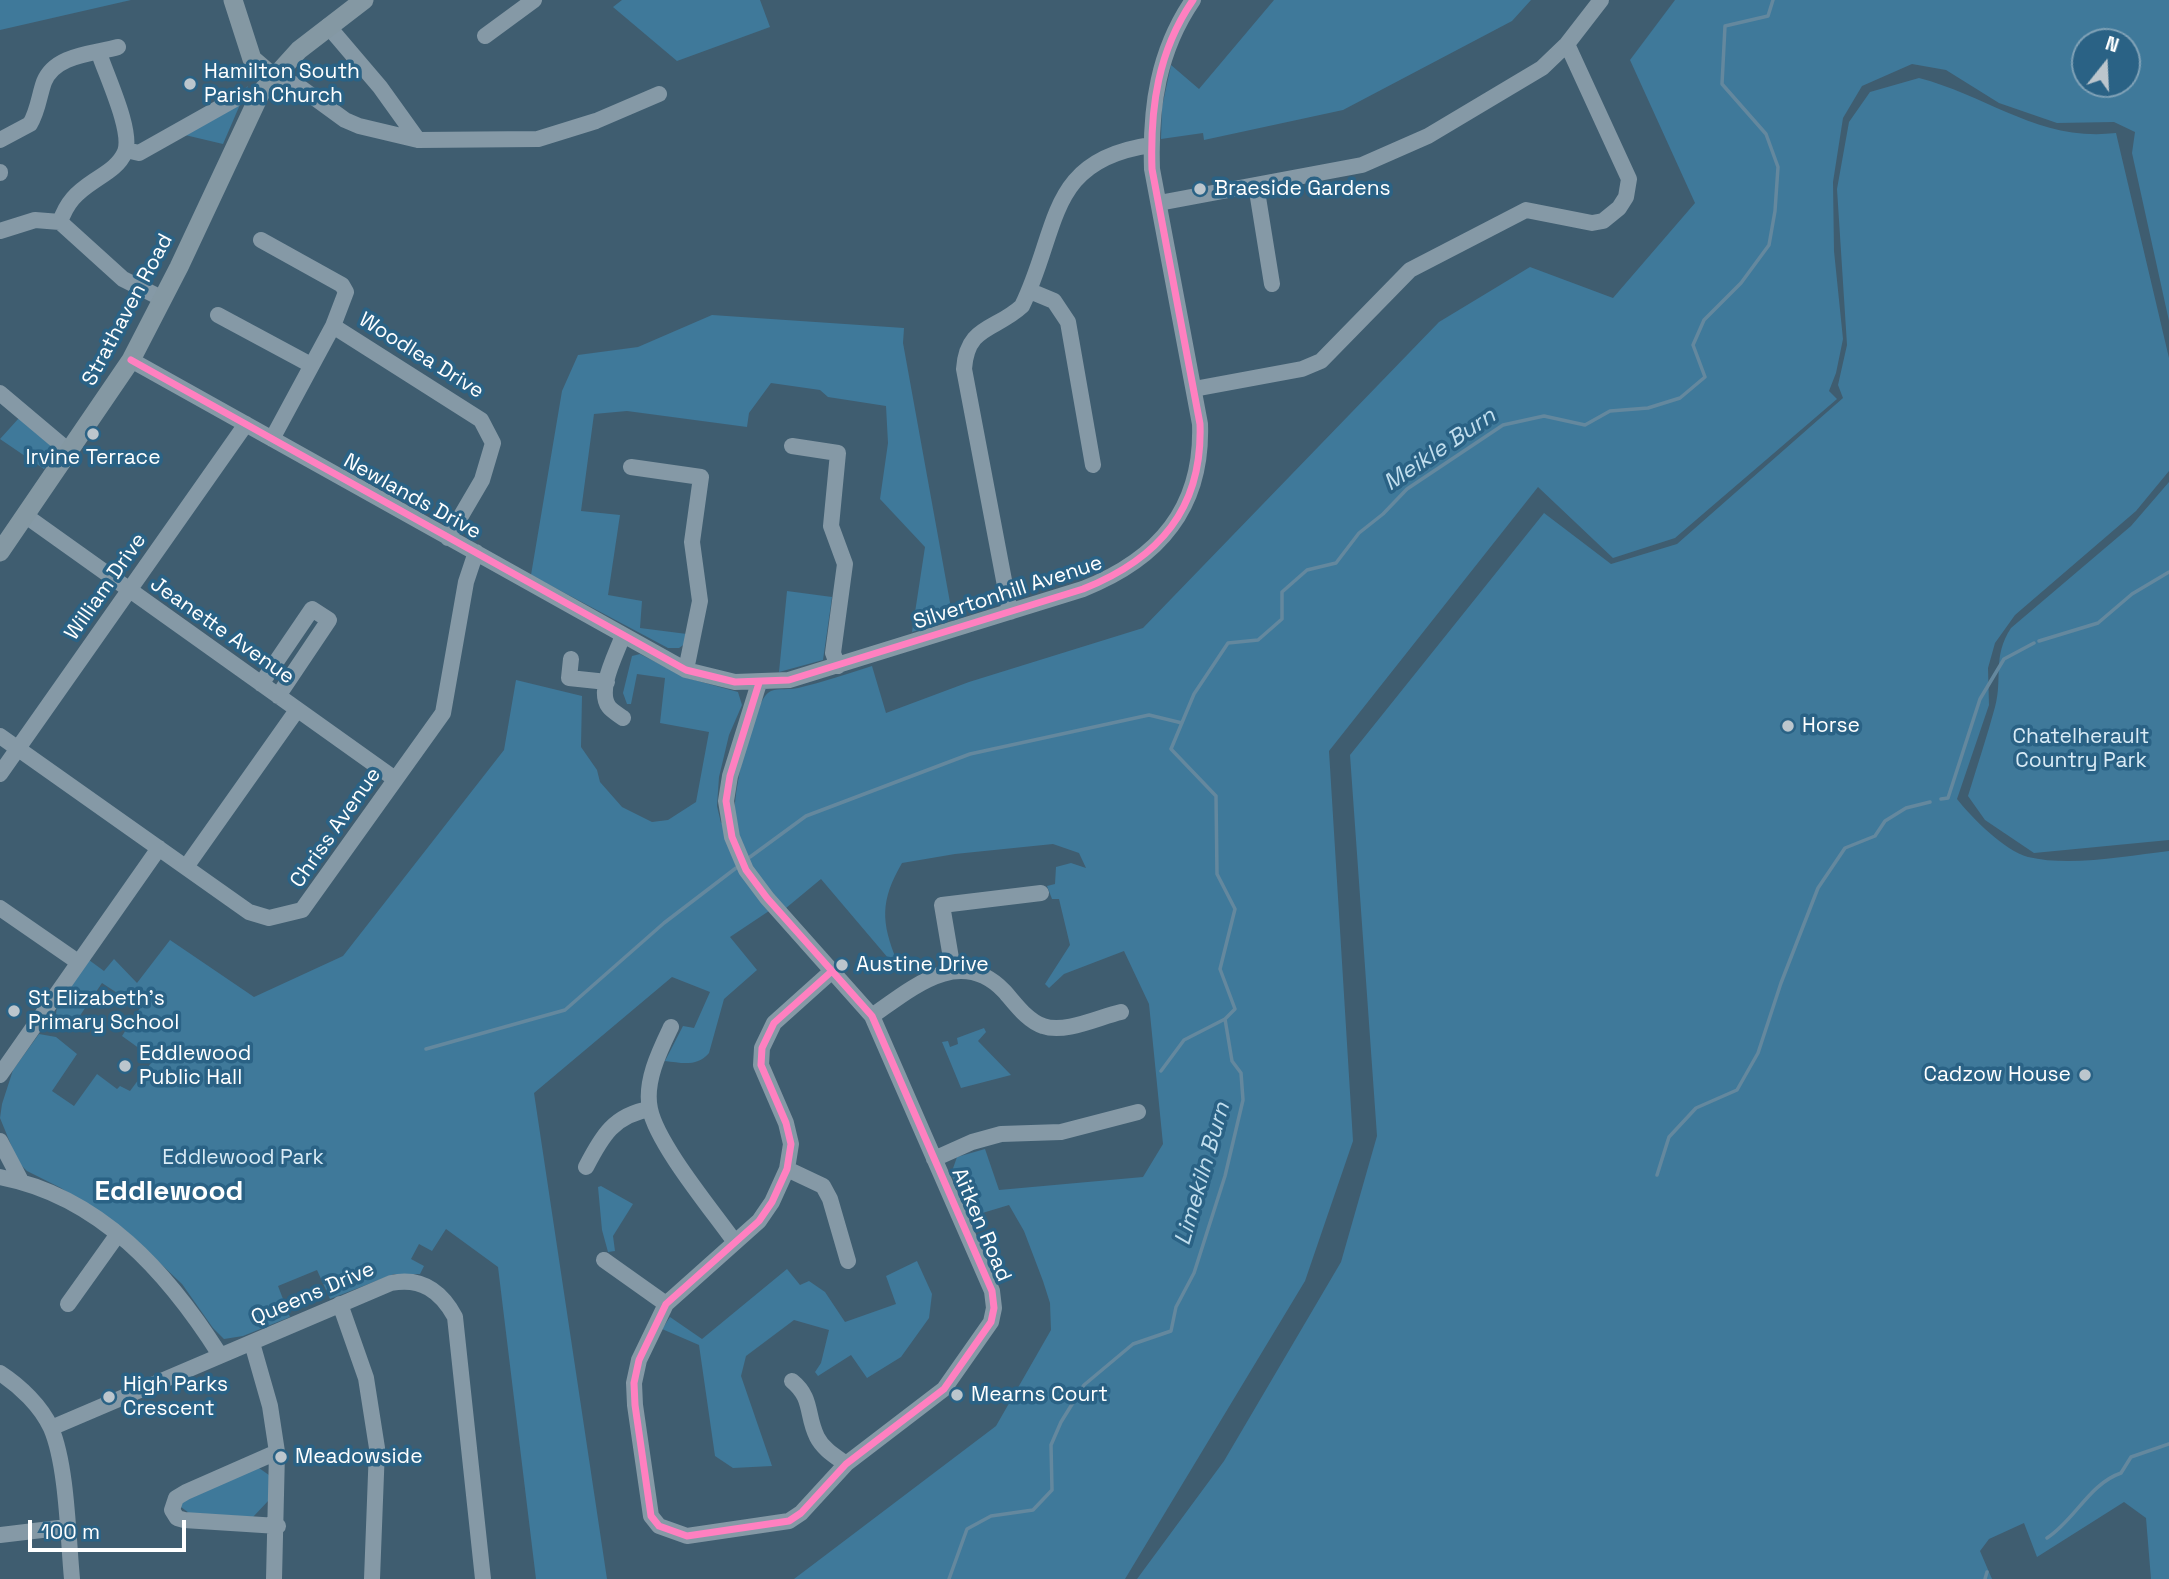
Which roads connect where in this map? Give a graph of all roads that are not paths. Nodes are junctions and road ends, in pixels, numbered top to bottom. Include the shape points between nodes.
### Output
1 (233, 0) edge
2 (364, 0) edge
3 (534, 0) edge
4 (1193, 0) edge
5 (1601, 0) edge
6 (328, 26) junction
7 (485, 36) dead end
8 (1567, 44) junction
9 (118, 47) dead end
10 (99, 53) junction
11 (273, 78) junction
12 (659, 94) dead end
13 (235, 99) dead end
14 (0, 140) edge
15 (418, 140) junction
16 (1151, 145) junction
17 (126, 149) junction
18 (1256, 185) junction
19 (1159, 203) junction
20 (60, 222) junction
21 (1, 227) edge
22 (261, 240) dead end
23 (1272, 284) dead end
24 (1030, 291) junction
25 (163, 299) junction
26 (218, 315) dead end
27 (333, 326) junction
28 (131, 359) junction
29 (310, 365) junction
30 (1195, 389) junction
31 (0, 393) edge
32 (246, 424) junction
33 (272, 439) junction
34 (792, 446) dead end
35 (71, 452) junction
36 (1093, 465) dead end
37 (631, 467) dead end
38 (26, 516) junction
39 (448, 538) junction
40 (0, 552) edge
41 (476, 552) junction
42 (128, 592) junction
43 (1010, 612) junction
44 (624, 635) junction
45 (571, 659) dead end
46 (838, 666) junction
47 (682, 668) junction
48 (607, 682) junction
49 (759, 683) junction
50 (261, 684) junction
51 (278, 696) junction
52 (297, 710) junction
53 (623, 718) dead end
54 (0, 736) edge
55 (18, 749) junction
56 (0, 774) edge
57 (395, 779) junction
58 (159, 848) junction
59 (186, 867) junction
60 (1041, 893) dead end
61 (0, 908) edge
62 (78, 962) junction
63 (953, 970) junction
64 (832, 971) junction
65 (1121, 1012) dead end
66 (872, 1016) junction
67 (671, 1027) dead end
68 (0, 1075) edge
69 (650, 1109) junction
70 (1138, 1112) dead end
71 (0, 1140) edge
72 (934, 1159) junction
73 (586, 1167) dead end
74 (787, 1169) junction
75 (0, 1177) edge
76 (21, 1181) junction
77 (118, 1234) junction
78 (734, 1241) junction
79 (604, 1260) dead end
80 (848, 1261) dead end
81 (68, 1304) dead end
82 (340, 1304) junction
83 (666, 1304) junction
84 (252, 1343) junction
85 (220, 1355) junction
86 (0, 1373) edge
87 (792, 1381) dead end
88 (51, 1428) junction
89 (277, 1452) junction
90 (846, 1464) junction
91 (278, 1526) junction
92 (67, 1527) junction
93 (0, 1535) edge
94 (72, 1579) edge
95 (274, 1579) edge
96 (372, 1579) edge
97 (483, 1579) edge

1 - 11 main road via 252,59
2 - 6 main road, Strathaven Road
3 - 7 street
4 - 16 street, Silvertonhill Avenue via 1163,57
5 - 8 street
6 - 11 main road, Strathaven Road
6 - 15 street
8 - 18 street via 1515,86 1428,136 1362,164
8 - 30 street via 1629,180 1619,208 1603,221 1592,223 1539,210 1516,214 1410,270 1321,360 1302,369
9 - 10 street
10 - 14 street via 63,61 54,68 44,82 30,124
10 - 17 street via 126,132
11 - 15 street via 297,85 359,126
11 - 25 main road, Strathaven Road via 261,92
12 - 15 street via 538,139
13 - 17 street via 139,153
16 - 19 street, Silvertonhill Avenue
16 - 24 street via 1107,154 1077,177 1065,194
17 - 20 street via 114,167 76,192
18 - 19 street
18 - 23 street
19 - 30 street, Silvertonhill Avenue
20 - 21 street via 34,220
20 - 25 street via 123,279
22 - 27 street via 342,285 345,301
24 - 36 street via 1054,301 1068,321
24 - 43 street via 1011,317 972,339 964,369
25 - 28 main road, Strathaven Road
26 - 29 street
27 - 29 street
27 - 39 street, Woodlea Drive via 481,420 493,443 482,480
28 - 32 street, Newlands Drive
28 - 35 main road, Strathaven Road
29 - 33 street
30 - 43 street, Silvertonhill Avenue via 1201,451 1183,511 1169,531 1115,576
31 - 35 street
32 - 33 street, Newlands Drive
32 - 42 street, William Drive
33 - 39 street, Newlands Drive
34 - 46 street via 838,453 831,526 845,564 833,653
35 - 38 main road, Strathaven Road
37 - 47 street via 701,477 692,542 700,601
38 - 40 main road, Strathaven Road
38 - 42 street, Jeanette Avenue
39 - 41 street, Newlands Drive
41 - 44 street, Newlands Drive
41 - 57 street, Chriss Avenue via 466,582 443,713
42 - 50 street, Jeanette Avenue
42 - 55 street, William Drive
43 - 46 street, Silvertonhill Avenue
44 - 47 street, Newlands Drive
44 - 48 street
45 - 48 street via 569,678
46 - 49 street, Silvertonhill Avenue
47 - 49 street, Silvertonhill Avenue via 735,682
48 - 53 street via 608,707
49 - 64 street, Aitken Road via 730,776 726,801 732,837 746,870
50 - 51 street, Jeanette Avenue
50 - 51 street via 312,609 329,620
51 - 52 street, Jeanette Avenue
52 - 57 street, Jeanette Avenue
52 - 59 street
54 - 55 street, Chriss Avenue
55 - 56 street, William Drive
55 - 58 street, Chriss Avenue
57 - 59 street, Chriss Avenue via 302,910 258,916
58 - 59 street, Chriss Avenue
58 - 62 street
60 - 63 street via 942,905
61 - 62 street
62 - 68 street
63 - 65 street via 992,981 1031,1020 1045,1027
63 - 66 street via 927,979
64 - 66 street, Aitken Road
64 - 74 street via 774,1023 762,1048 761,1065 791,1144
66 - 72 street, Aitken Road
67 - 69 street via 653,1070
69 - 73 street via 614,1122
69 - 78 street via 663,1140
70 - 72 street via 1061,1132 1001,1134
71 - 76 street
72 - 90 street, Aitken Road via 992,1291 991,1321 936,1397
74 - 78 street, Aitken Road via 760,1221
74 - 80 street via 823,1186
75 - 76 street
76 - 77 street via 74,1203
77 - 81 street
77 - 85 street via 163,1274
78 - 83 street, Aitken Road
79 - 83 street
82 - 84 street, Queens Drive
82 - 96 street via 366,1378 377,1448
82 - 97 street, Queens Drive via 391,1283 412,1281 435,1291 455,1317
83 - 90 street, Aitken Road via 648,1338 634,1383 647,1504 659,1526 687,1536 789,1521 802,1513
84 - 85 street, Queens Drive
84 - 89 street
85 - 88 street, Queens Drive
86 - 88 street via 26,1395
87 - 90 street via 804,1391 816,1437
88 - 92 street
89 - 91 street
89 - 91 street via 186,1492 176,1498 172,1510 184,1520
91 - 95 street
92 - 93 street
92 - 94 street

